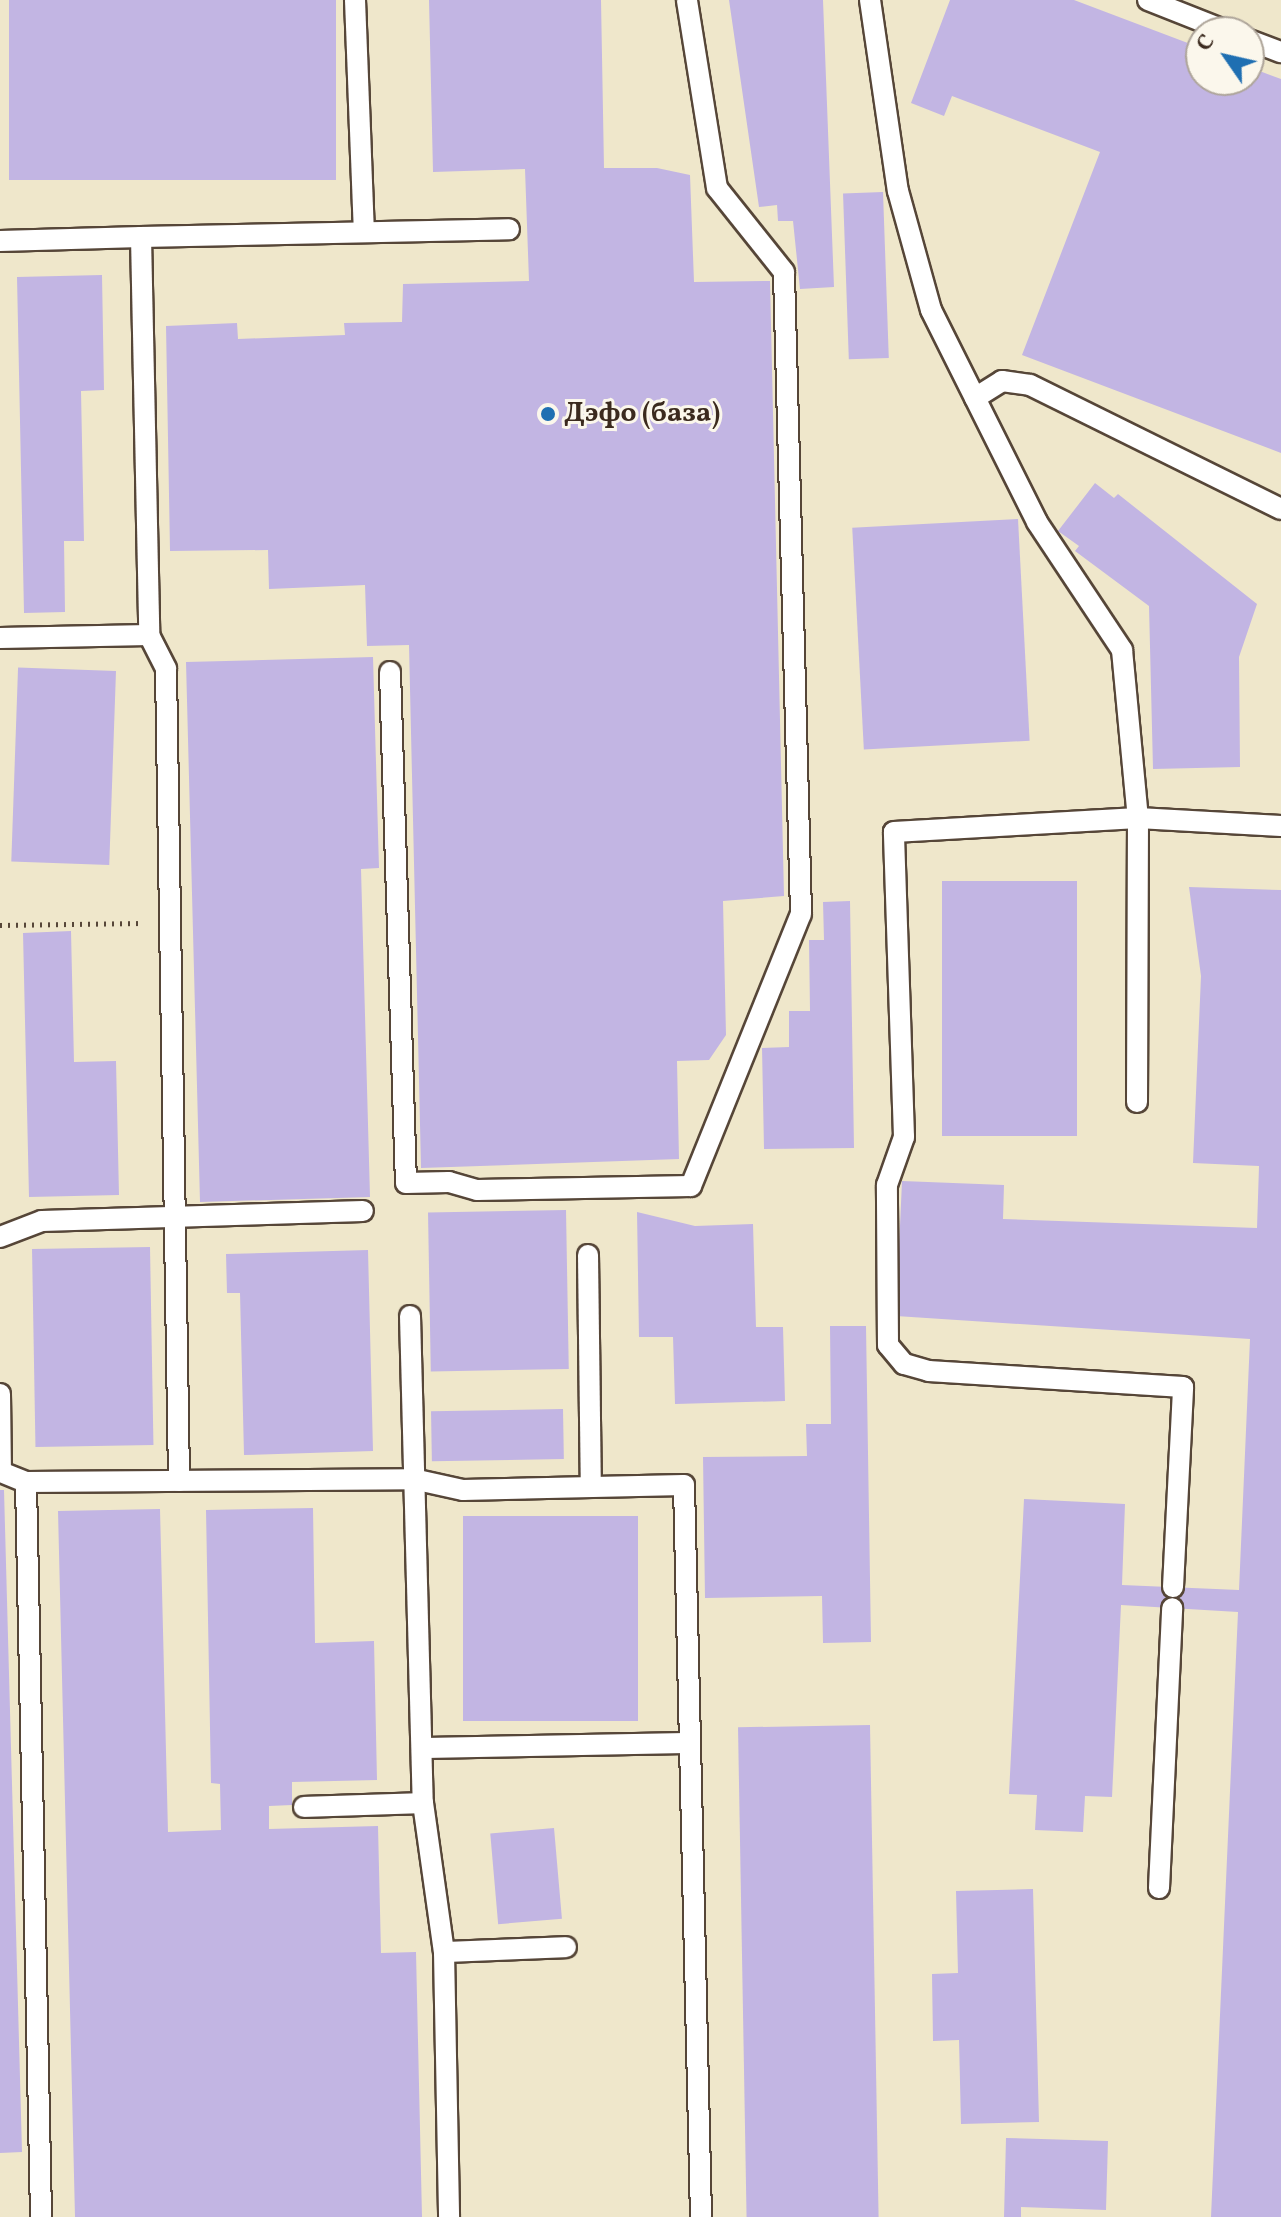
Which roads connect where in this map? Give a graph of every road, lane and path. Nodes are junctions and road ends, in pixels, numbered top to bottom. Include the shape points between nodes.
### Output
1 (355, 0) edge
2 (687, 0) edge
3 (870, 0) edge
4 (1148, 0) edge
5 (1188, 16) edge
6 (509, 229) dead end
7 (364, 232) junction
8 (141, 237) junction
9 (0, 241) edge
10 (975, 398) junction
11 (1281, 509) edge
12 (149, 635) junction
13 (0, 638) edge
14 (390, 672) dead end
15 (1138, 818) junction
16 (1281, 826) edge
17 (170, 923) junction
18 (0, 925) edge
19 (1137, 1102) dead end
20 (363, 1211) dead end
21 (175, 1216) junction
22 (0, 1237) edge
23 (588, 1255) dead end
24 (410, 1316) dead end
25 (0, 1394) edge
26 (1, 1472) edge
27 (413, 1479) junction
28 (179, 1481) junction
29 (26, 1482) junction
30 (591, 1487) junction
31 (689, 1743) junction
32 (422, 1748) junction
33 (423, 1803) junction
34 (304, 1807) dead end
35 (1159, 1888) dead end
36 (566, 1947) dead end
37 (444, 1952) junction
38 (41, 2217) edge
39 (449, 2217) edge
40 (701, 2217) edge

1 - 7 lane
2 - 14 lane via 717,188 784,272 801,914 691,1186 477,1190 449,1182 406,1183
3 - 10 lane via 898,191 931,310
4 - 5 lane
6 - 7 lane
7 - 8 lane
8 - 9 lane
8 - 12 lane
10 - 11 lane via 1002,381 1030,385
10 - 15 lane via 1037,522 1122,650
12 - 13 lane
12 - 17 lane via 166,669
15 - 16 lane
15 - 19 lane
15 - 35 lane via 894,832 904,1137 887,1185 888,1345 904,1364 929,1371 1183,1387
17 - 18 path
17 - 21 lane
20 - 21 lane
21 - 22 lane via 42,1221
21 - 28 lane
23 - 30 lane
24 - 27 lane
25 - 26 lane
26 - 29 lane
27 - 28 lane
27 - 30 lane via 463,1490
27 - 32 lane
28 - 29 lane
29 - 38 lane
30 - 31 lane via 684,1485
31 - 32 lane
31 - 40 lane
32 - 33 lane
33 - 34 lane
33 - 37 lane
36 - 37 lane
37 - 39 lane

